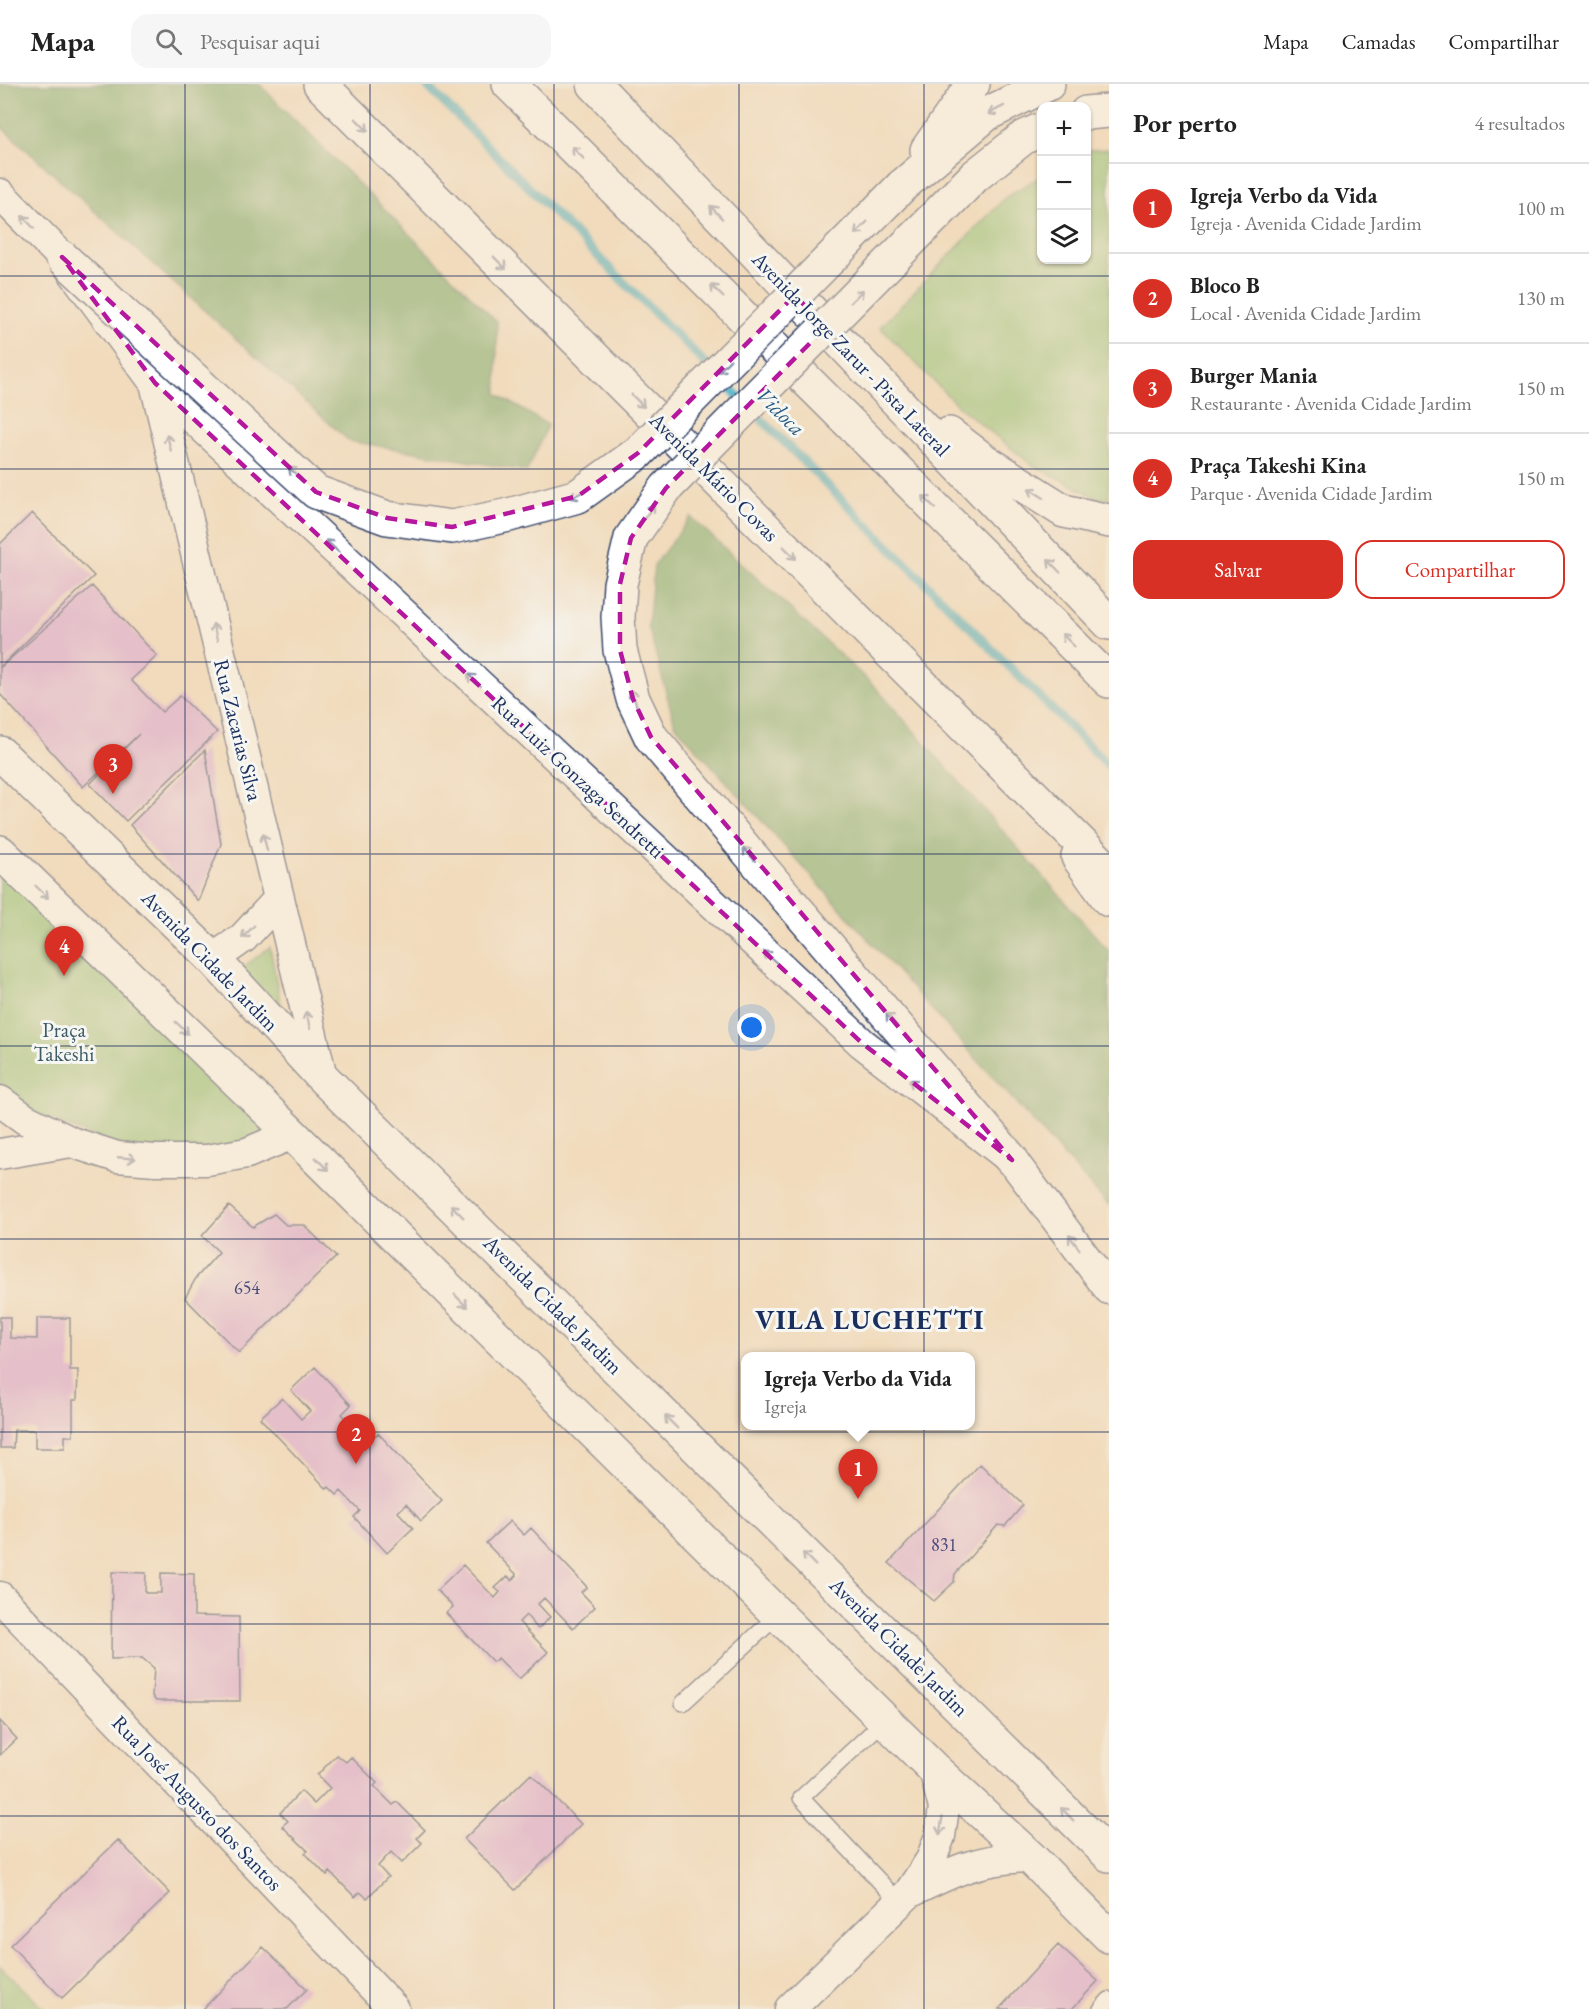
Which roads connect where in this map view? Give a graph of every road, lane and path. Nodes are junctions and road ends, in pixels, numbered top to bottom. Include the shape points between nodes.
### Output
1 (320, 84) edge
2 (509, 84) edge
3 (594, 84) edge
4 (973, 84) edge
5 (1048, 84) edge
6 (1109, 111) edge
7 (1091, 113) edge
8 (1037, 131) edge
9 (902, 186) junction
10 (0, 194) edge
11 (62, 257) junction
12 (874, 379) junction
13 (154, 383) junction
14 (1109, 521) edge
15 (1109, 623) edge
16 (1109, 681) edge
17 (0, 753) edge
18 (1032, 795) junction
19 (0, 852) edge
20 (1109, 871) edge
21 (279, 899) junction
22 (1109, 900) edge
23 (213, 959) junction
24 (322, 1077) junction
25 (0, 1101) edge
26 (292, 1134) junction
27 (71, 1142) junction
28 (0, 1154) edge
29 (1012, 1160) junction
30 (1109, 1289) edge
31 (0, 1597) edge
32 (778, 1615) junction
33 (683, 1704) dead end
34 (885, 1720) junction
35 (934, 1769) junction
36 (1109, 1855) edge
37 (1030, 1857) junction
38 (904, 1898) junction
39 (1109, 1936) edge
40 (1109, 2000) edge
41 (394, 2009) edge
42 (790, 2009) edge
43 (1101, 2009) edge

1 -> 18 main road, Avenida Mário Covas
16 -> 2 main road
12 -> 3 main road, Avenida Jorge Zarur - Pista Lateral
4 - 9 main road
5 -> 9 main road via 987,114
6 - 7 main road
29 -> 8 main road, bridge via 651,737 633,699 620,650 618,617 620,584 631,538 666,488 975,176
9 -> 11 main road, bridge via 638,453 578,496 452,527 387,518 316,492
11 -> 10 street
11 - 13 street
14 -> 12 main road via 1064,511 985,461
15 -> 12 main road, Avenida Jorge Zarur - Pista Lateral
21 -> 13 street, Rua Zacarias Silva
29 -> 13 street, Rua Luiz Gonzaga Sendretti via 862,1043
17 - 23 main road, Avenida Cidade Jardim
18 - 20 main road, Avenida Mário Covas
18 - 22 main road
19 -> 26 main road
21 -> 23 street via 243,938
24 -> 21 street, Rua Zacarias Silva
23 - 24 main road, Avenida Cidade Jardim
36 -> 24 main road, Avenida Cidade Jardim
25 - 27 street via 25,1119
27 -> 26 street via 117,1157 207,1160 247,1153
26 -> 32 main road
27 - 28 street
30 -> 29 street, Rua Luiz Gonzaga Sendretti
31 - 41 street, Rua José Augusto dos Santos
32 - 33 lane
32 - 34 main road
34 - 35 main road
34 - 38 lane via 801,1798
35 - 37 main road
35 -> 38 street via 944,1808 940,1836 931,1860
37 - 38 street via 976,1863
37 - 39 main road
38 - 42 street
40 - 43 lane

